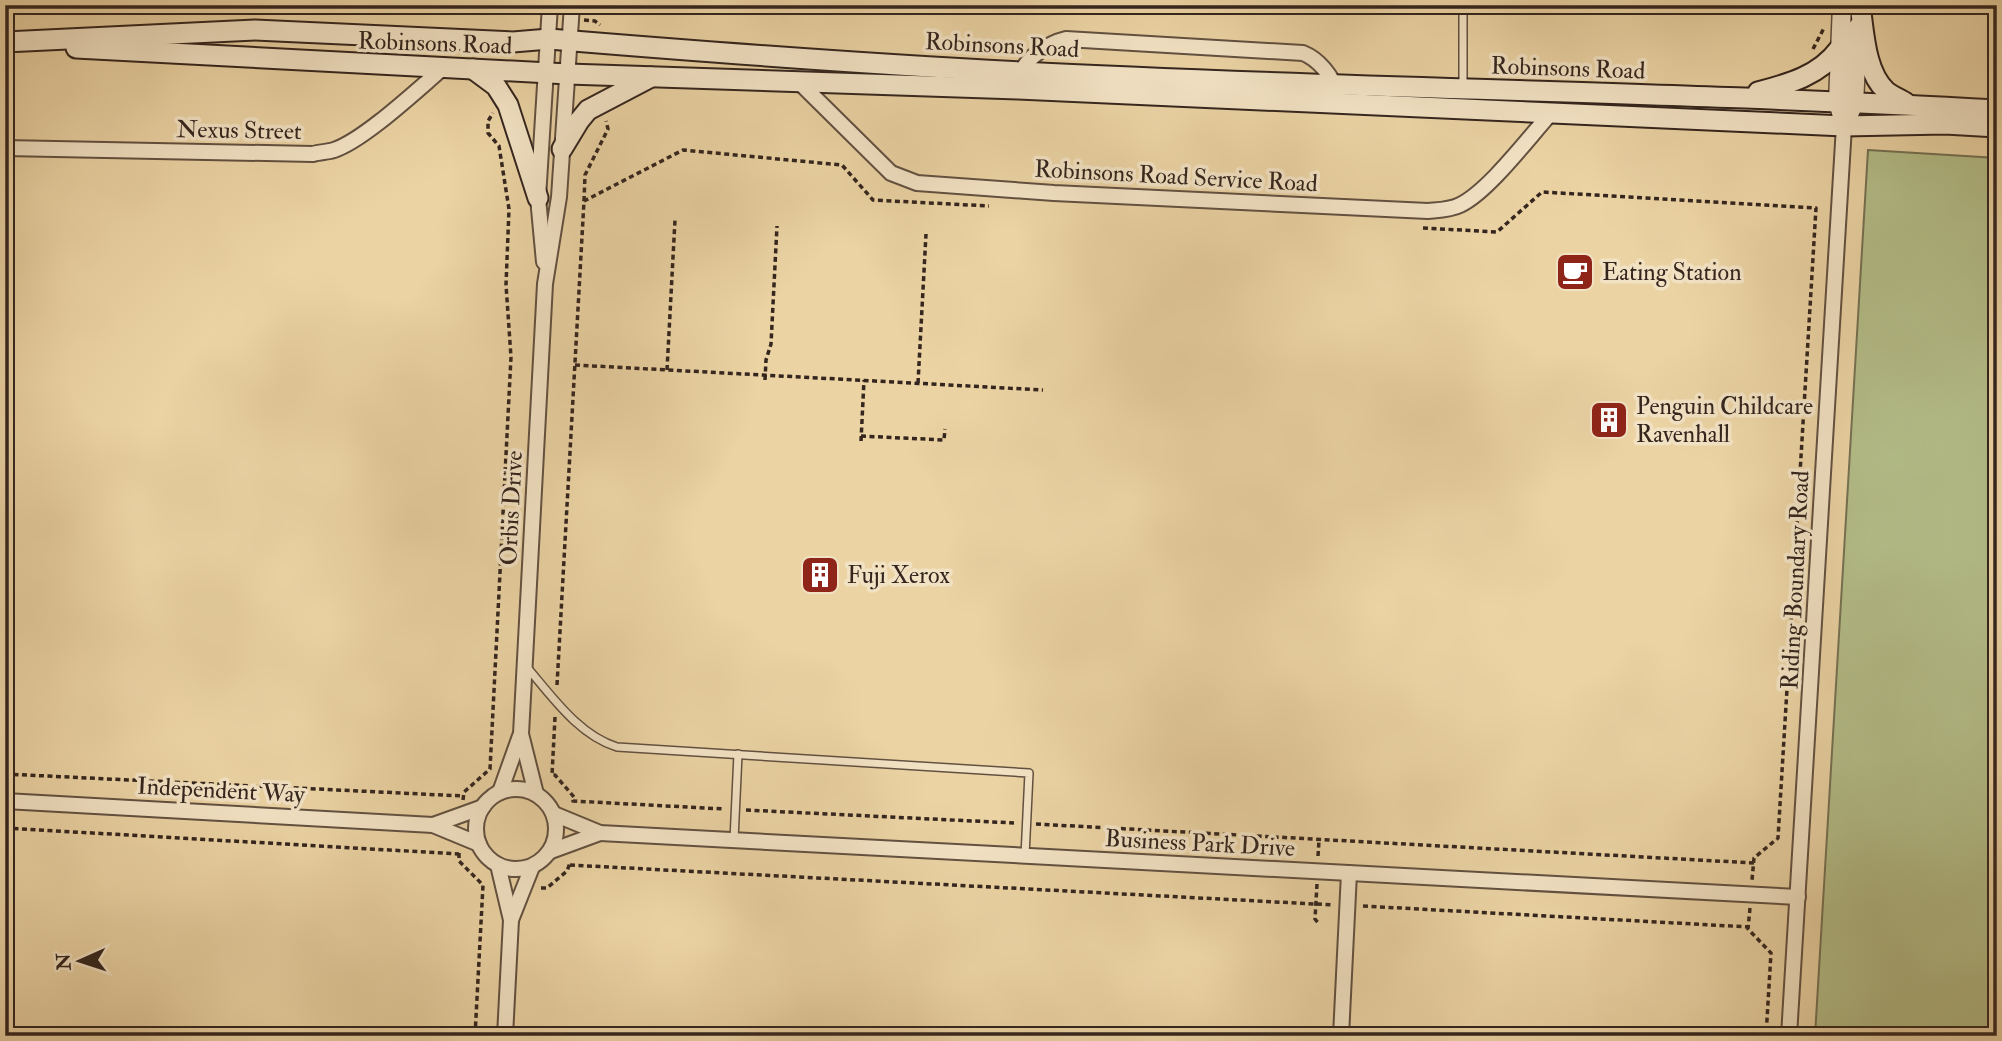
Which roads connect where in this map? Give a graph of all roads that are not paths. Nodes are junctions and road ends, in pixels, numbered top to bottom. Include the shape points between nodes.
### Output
1 (550, 5) edge
2 (572, 5) edge
3 (1463, 5) edge
4 (1842, 5) edge
5 (1860, 5) edge
6 (549, 39) junction
7 (569, 41) junction
8 (5, 42) edge
9 (1839, 49) junction
10 (443, 68) junction
11 (473, 69) junction
12 (547, 73) junction
13 (568, 74) junction
14 (652, 77) junction
15 (1019, 80) junction
16 (798, 81) junction
17 (1337, 93) junction
18 (1736, 97) junction
19 (1463, 99) junction
20 (1846, 102) junction
21 (1907, 103) junction
22 (1997, 110) edge
23 (1552, 112) junction
24 (1844, 126) junction
25 (1997, 127) edge
26 (5, 148) edge
27 (562, 149) junction
28 (538, 198) junction
29 (545, 284) junction
30 (525, 665) junction
31 (521, 734) junction
32 (738, 754) junction
33 (500, 792) junction
34 (536, 794) junction
35 (5, 801) edge
36 (483, 807) junction
37 (554, 814) junction
38 (433, 825) junction
39 (600, 833) junction
40 (734, 840) junction
41 (479, 844) junction
42 (551, 851) junction
43 (1025, 856) junction
44 (498, 865) junction
45 (532, 867) junction
46 (1349, 873) junction
47 (1798, 897) junction
48 (511, 920) junction
49 (505, 1036) edge
50 (1340, 1036) edge
51 (1789, 1036) edge

1 - 6 street, Orbis Drive
2 - 7 street, Orbis Drive
3 - 19 lane
4 - 9 street
5 - 20 street
5 - 21 main road via 1877,79 1885,90
6 - 7 main road, Robinsons Road
6 - 8 main road, Robinsons Road via 513,42 255,30
6 - 12 street, Orbis Drive
7 - 13 street, Orbis Drive
7 - 15 main road, Robinsons Road
8 - 10 main road, Robinsons Road
9 - 18 main road via 1819,70 1785,85
9 - 20 street
10 - 11 main road, Robinsons Road
10 - 26 street, Nexus Street via 334,150
11 - 12 main road, Robinsons Road
11 - 28 main road via 496,86 508,105
12 - 13 main road, Robinsons Road
12 - 28 street, Orbis Drive
13 - 14 main road, Robinsons Road
13 - 27 street, Orbis Drive
14 - 16 main road, Robinsons Road
14 - 27 main road via 588,110
15 - 16 main road, Robinsons Road
15 - 17 main road, Robinsons Road
15 - 17 street via 1025,64 1066,39 1290,51 1313,57
16 - 23 street, Robinsons Road Service Road via 884,168 916,183 1428,211 1458,206 1472,198
17 - 19 main road, Robinsons Road
18 - 19 main road, Robinsons Road
18 - 20 main road, Robinsons Road
19 - 23 main road, Robinsons Road
20 - 21 main road, Robinsons Road
20 - 24 street
21 - 22 main road, Robinsons Road
23 - 24 main road, Robinsons Road
24 - 25 main road, Robinsons Road
24 - 47 street, Riding Boundary Road
27 - 29 street, Orbis Drive
28 - 29 street, Orbis Drive
29 - 30 street, Orbis Drive
30 - 31 street, Orbis Drive
30 - 32 lane via 595,739 617,747
31 - 33 street, Orbis Drive
31 - 34 street, Orbis Drive
32 - 40 lane
32 - 43 lane via 1029,773
33 - 34 street via 524,789
33 - 36 street
34 - 37 street
35 - 38 street, Independent Way
36 - 38 street, Independent Way
36 - 41 street via 477,819
37 - 39 street, Business Park Drive
37 - 42 street via 556,839
38 - 41 street, Independent Way
39 - 40 street, Business Park Drive
39 - 42 street, Business Park Drive
40 - 43 street, Business Park Drive
41 - 44 street
42 - 45 street
43 - 46 street, Business Park Drive
44 - 45 street
44 - 48 street
45 - 48 street
46 - 47 street, Business Park Drive
46 - 50 street
47 - 51 street, Riding Boundary Road
48 - 49 street

